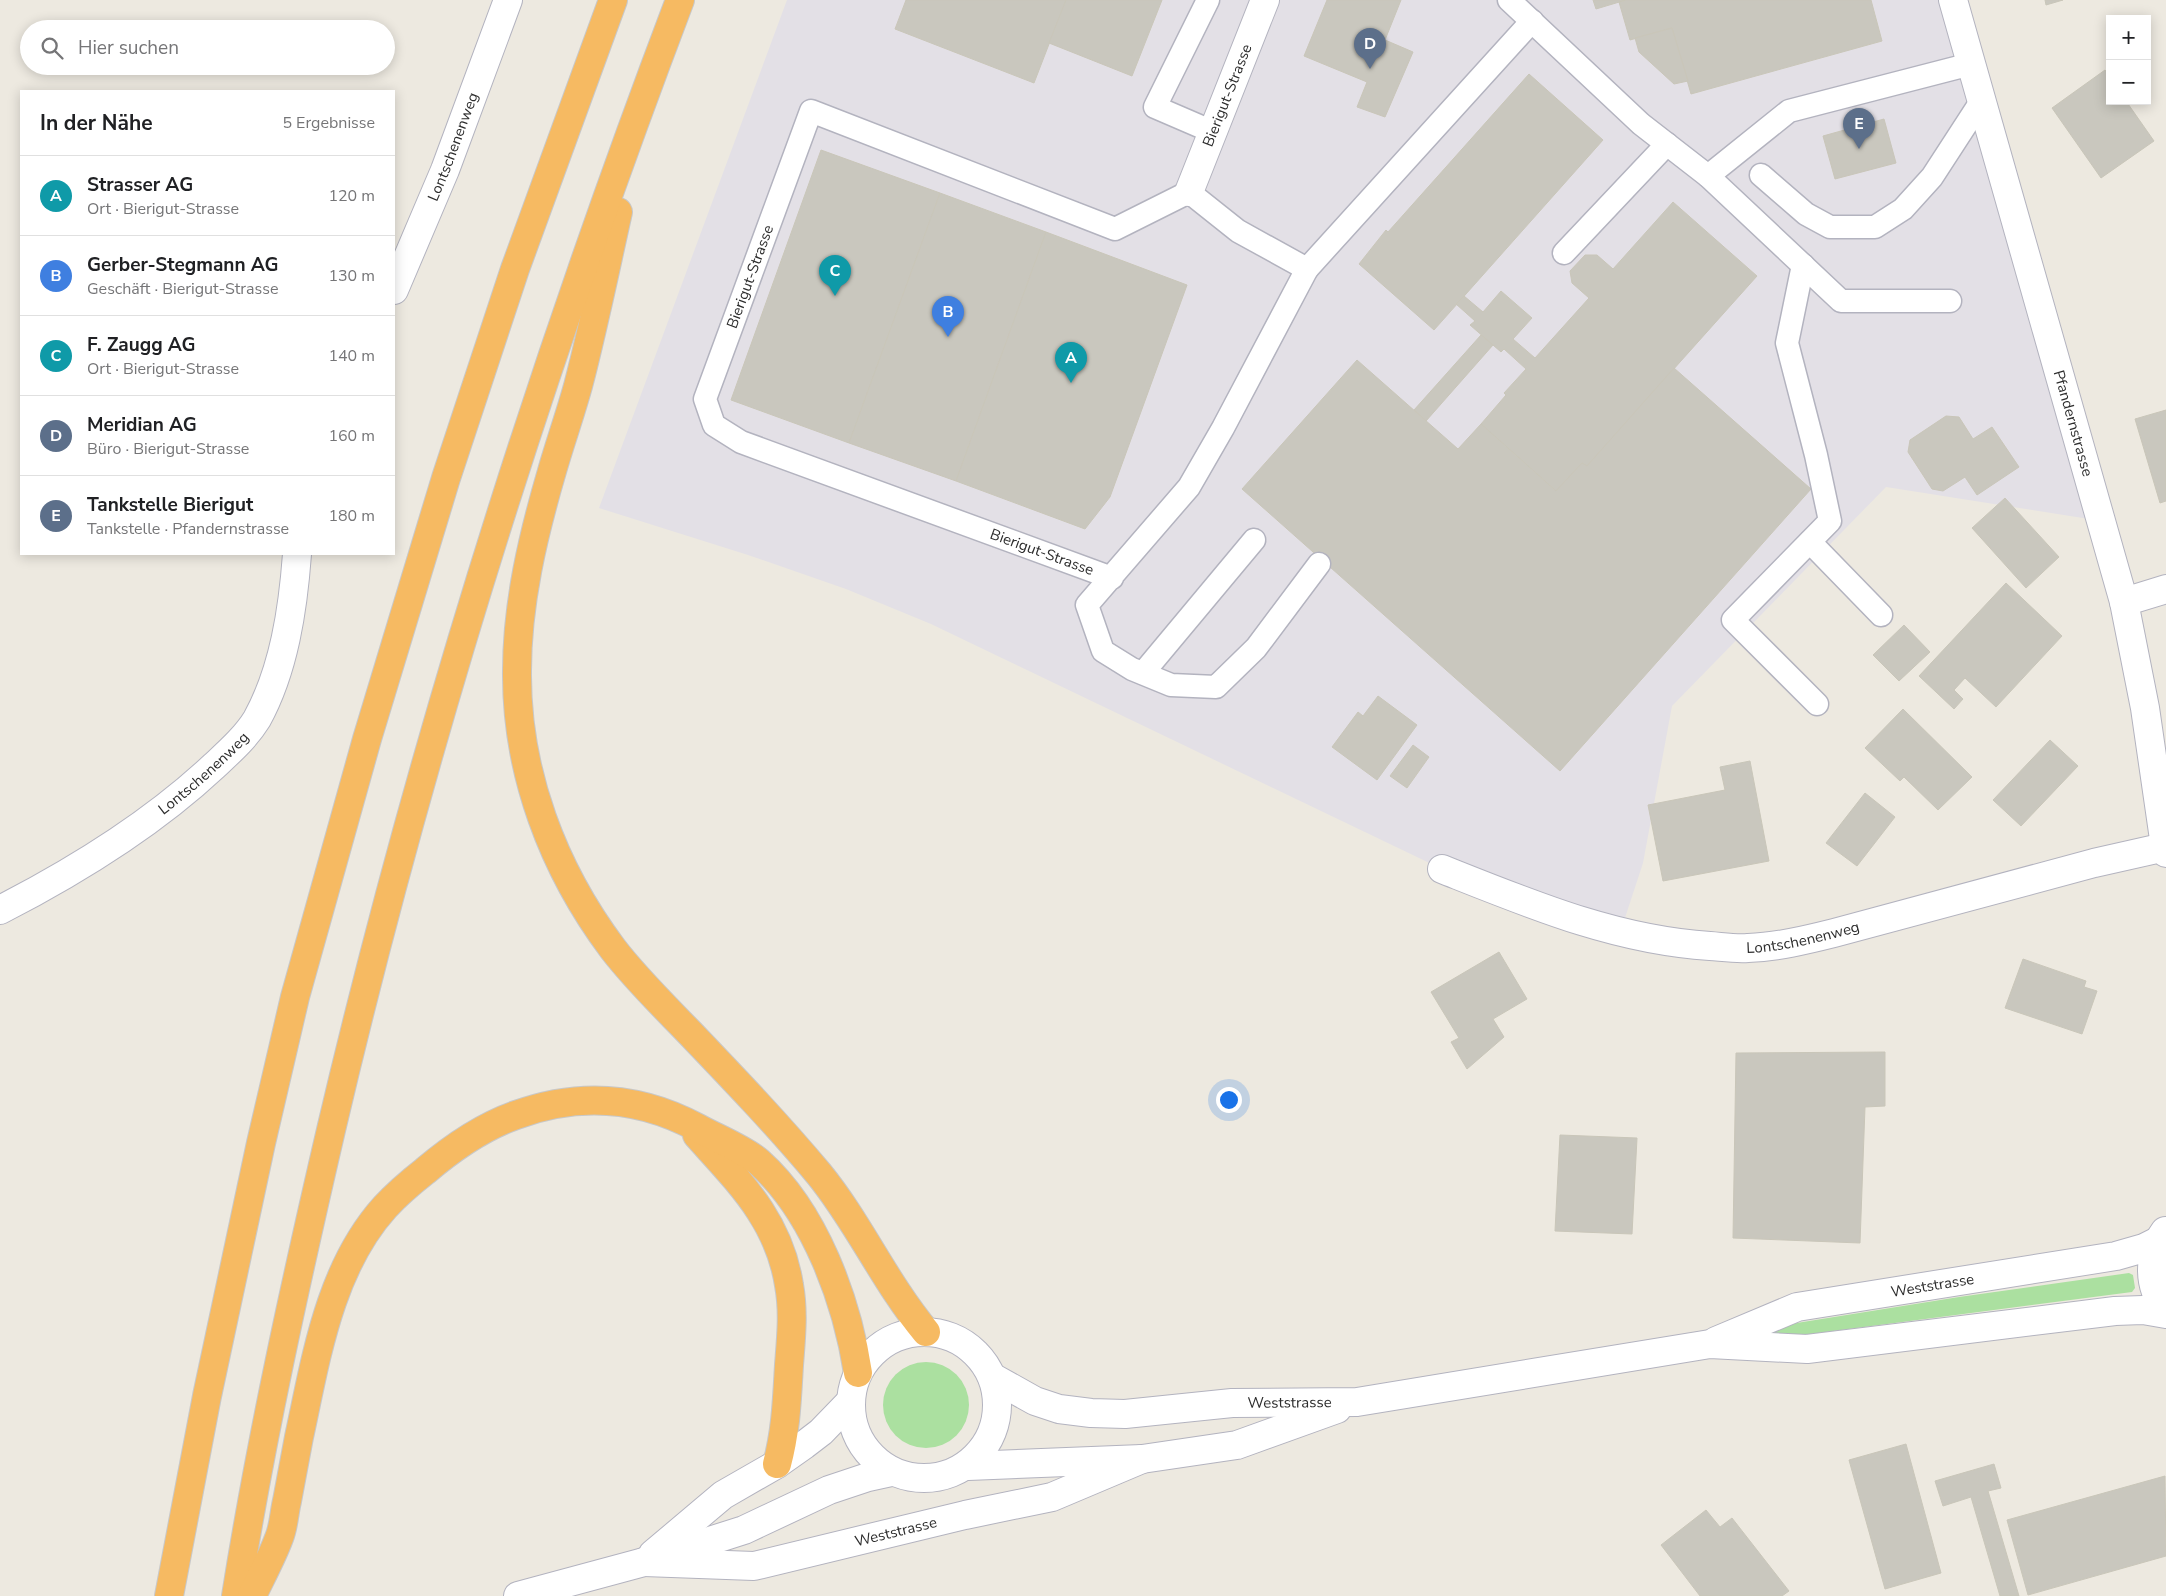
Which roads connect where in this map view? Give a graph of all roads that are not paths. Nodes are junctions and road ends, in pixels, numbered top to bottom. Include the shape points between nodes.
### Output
1 (508, 0) edge
2 (613, 0) edge
3 (680, 0) edge
4 (1208, 0) edge
5 (1265, 0) edge
6 (1509, 0) edge
7 (1953, 0) edge
8 (1532, 22) junction
9 (1971, 64) junction
10 (648, 86) junction
11 (1982, 100) junction
12 (1213, 132) junction
13 (1666, 144) junction
14 (1762, 175) dead end
15 (1708, 176) junction
16 (1189, 192) junction
17 (1564, 254) dead end
18 (1803, 265) junction
19 (1307, 269) junction
20 (395, 288) edge
21 (1950, 301) dead end
22 (1254, 540) dead end
23 (1810, 542) junction
24 (297, 555) edge
25 (1319, 564) dead end
26 (1112, 578) junction
27 (2166, 589) edge
28 (2124, 602) junction
29 (1881, 615) dead end
30 (1143, 673) junction
31 (1817, 704) dead end
32 (2166, 847) edge
33 (2166, 852) edge
34 (1442, 869) dead end
35 (0, 910) edge
36 (682, 1120) junction
37 (2162, 1235) edge
38 (2166, 1312) edge
39 (926, 1332) junction
40 (1710, 1344) junction
41 (858, 1374) junction
42 (992, 1377) junction
43 (851, 1400) junction
44 (1357, 1402) junction
45 (1142, 1459) junction
46 (777, 1464) junction
47 (968, 1466) junction
48 (891, 1472) junction
49 (644, 1562) junction
50 (169, 1596) edge
51 (236, 1596) edge
52 (252, 1596) edge
53 (518, 1596) edge

1 - 20 main road, Lontschenenweg via 445,170
2 - 50 highway via 515,269 446,478 367,739 295,997 217,1351
3 - 10 highway
4 - 12 lane via 1156,107
5 - 12 main road, Bierigut-Strasse
6 - 8 lane
7 - 9 main road, Pfandernstrasse
8 - 13 lane
8 - 19 lane, Bierigut-Strasse
9 - 11 main road, Pfandernstrasse
9 - 15 lane via 1789,111
10 - 39 highway via 577,388 529,556 517,671 527,765 538,808 556,853 591,917 614,950 822,1178
10 - 51 highway via 508,491 455,660 400,857 313,1208 266,1427
11 - 14 lane via 1932,176 1903,209 1876,227 1830,227 1806,214
11 - 28 main road, Pfandernstrasse
12 - 16 main road, Bierigut-Strasse
13 - 15 lane
13 - 17 lane
15 - 18 lane
16 - 19 lane via 1238,231
16 - 26 lane, Bierigut-Strasse via 1114,229 811,111 705,399 714,424 741,442
18 - 21 lane via 1842,301
18 - 23 lane via 1787,343 1830,521
19 - 26 lane, Bierigut-Strasse via 1189,487
22 - 30 lane
23 - 29 lane
23 - 31 lane via 1733,620
24 - 35 main road, Lontschenenweg via 286,633 273,686 256,720 233,748 191,787 103,852 50,885
25 - 30 lane via 1256,648 1216,687 1170,685
26 - 30 lane, Bierigut-Strasse via 1087,605 1103,651
27 - 28 main road
28 - 32 main road, Pfandernstrasse via 2145,708
32 - 33 main road, Pfandernstrasse
32 - 34 main road, Lontschenenweg via 2094,863 1834,933 1748,948 1695,945 1620,933 1515,898
36 - 41 highway via 757,1160 787,1193 821,1249 849,1326
36 - 46 highway via 758,1204 784,1259 792,1313 786,1419
36 - 52 highway via 651,1108 615,1101 577,1100 540,1106 472,1136 437,1160 384,1208 353,1255 335,1295 310,1383 280,1536
37 - 38 main road via 2151,1271 2159,1301
37 - 40 main road, Weststrasse via 2144,1248 2116,1256 1797,1307
38 - 40 main road, Weststrasse via 2115,1311 1807,1349
39 - 41 main road, Weststrasse via 911,1332 883,1344 871,1354
39 - 42 main road, Weststrasse via 947,1335 966,1345 981,1359
40 - 44 main road, Weststrasse
41 - 43 main road, Weststrasse
42 - 44 main road, Weststrasse via 1036,1401 1059,1409 1091,1413 1125,1414 1232,1403
42 - 47 main road, Weststrasse via 997,1395 992,1432
43 - 46 main road, Weststrasse via 821,1432
43 - 48 main road, Weststrasse via 858,1440 878,1465
44 - 45 main road, Weststrasse via 1237,1445
45 - 47 main road, Weststrasse
45 - 49 main road, Weststrasse via 1052,1497 754,1566
46 - 49 main road, Weststrasse via 724,1495
47 - 48 main road, Weststrasse via 950,1475 929,1478
48 - 49 main road, Weststrasse via 849,1483 744,1530
49 - 53 main road, Weststrasse

